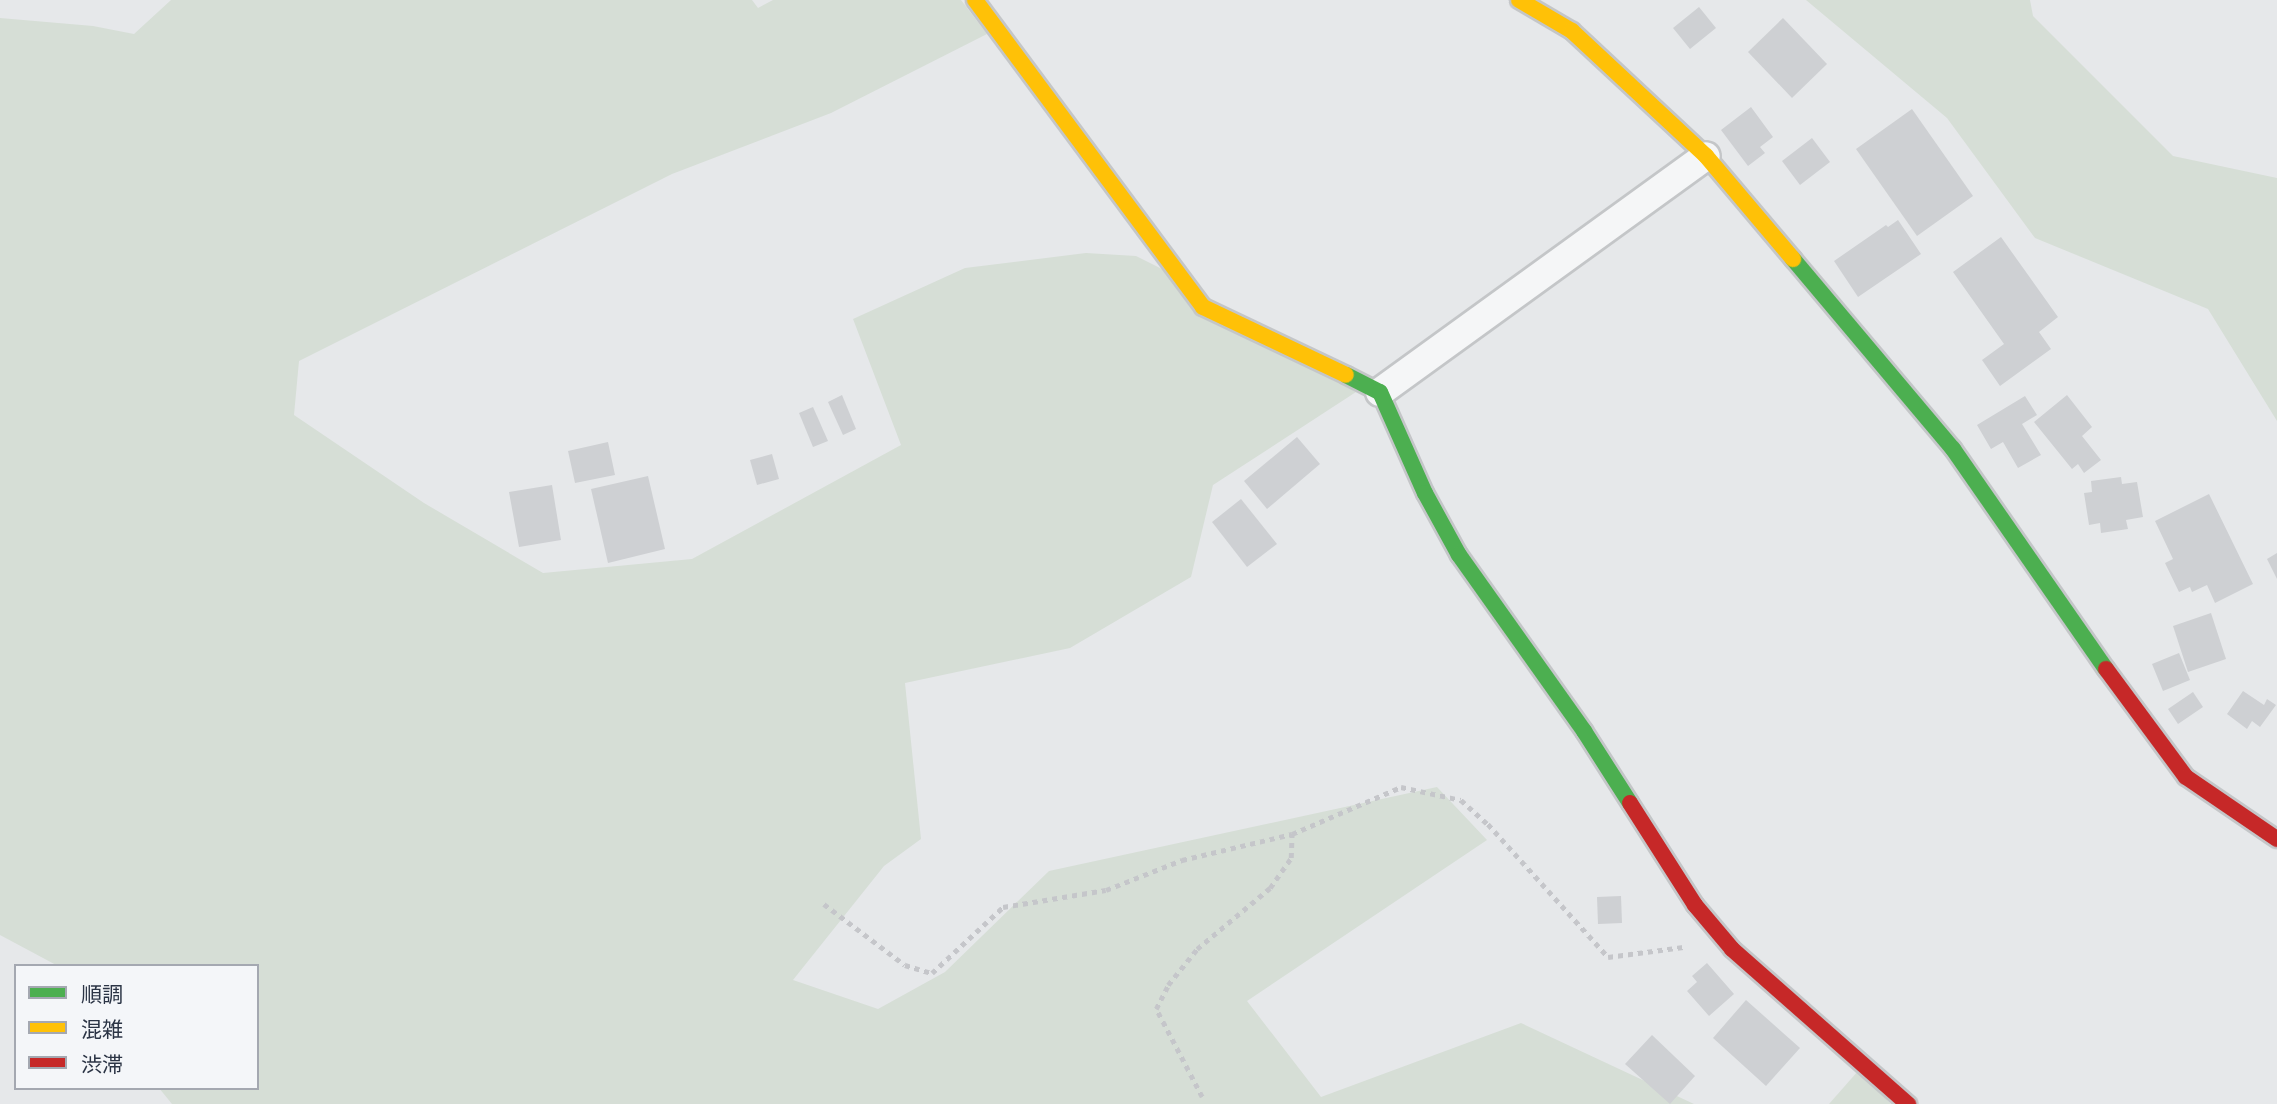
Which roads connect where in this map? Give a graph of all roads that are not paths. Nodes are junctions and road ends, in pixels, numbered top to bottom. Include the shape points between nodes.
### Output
1 (975, 0) edge
2 (1519, 0) edge
3 (1706, 156) junction
4 (1380, 392) junction
5 (2277, 839) edge
6 (1908, 1104) edge

1 - 4 street via 1203,307
2 - 3 street via 1572,31
3 - 4 street
3 - 5 street via 1953,449 2186,777
4 - 6 street via 1459,555 1584,731 1695,905 1725,941

